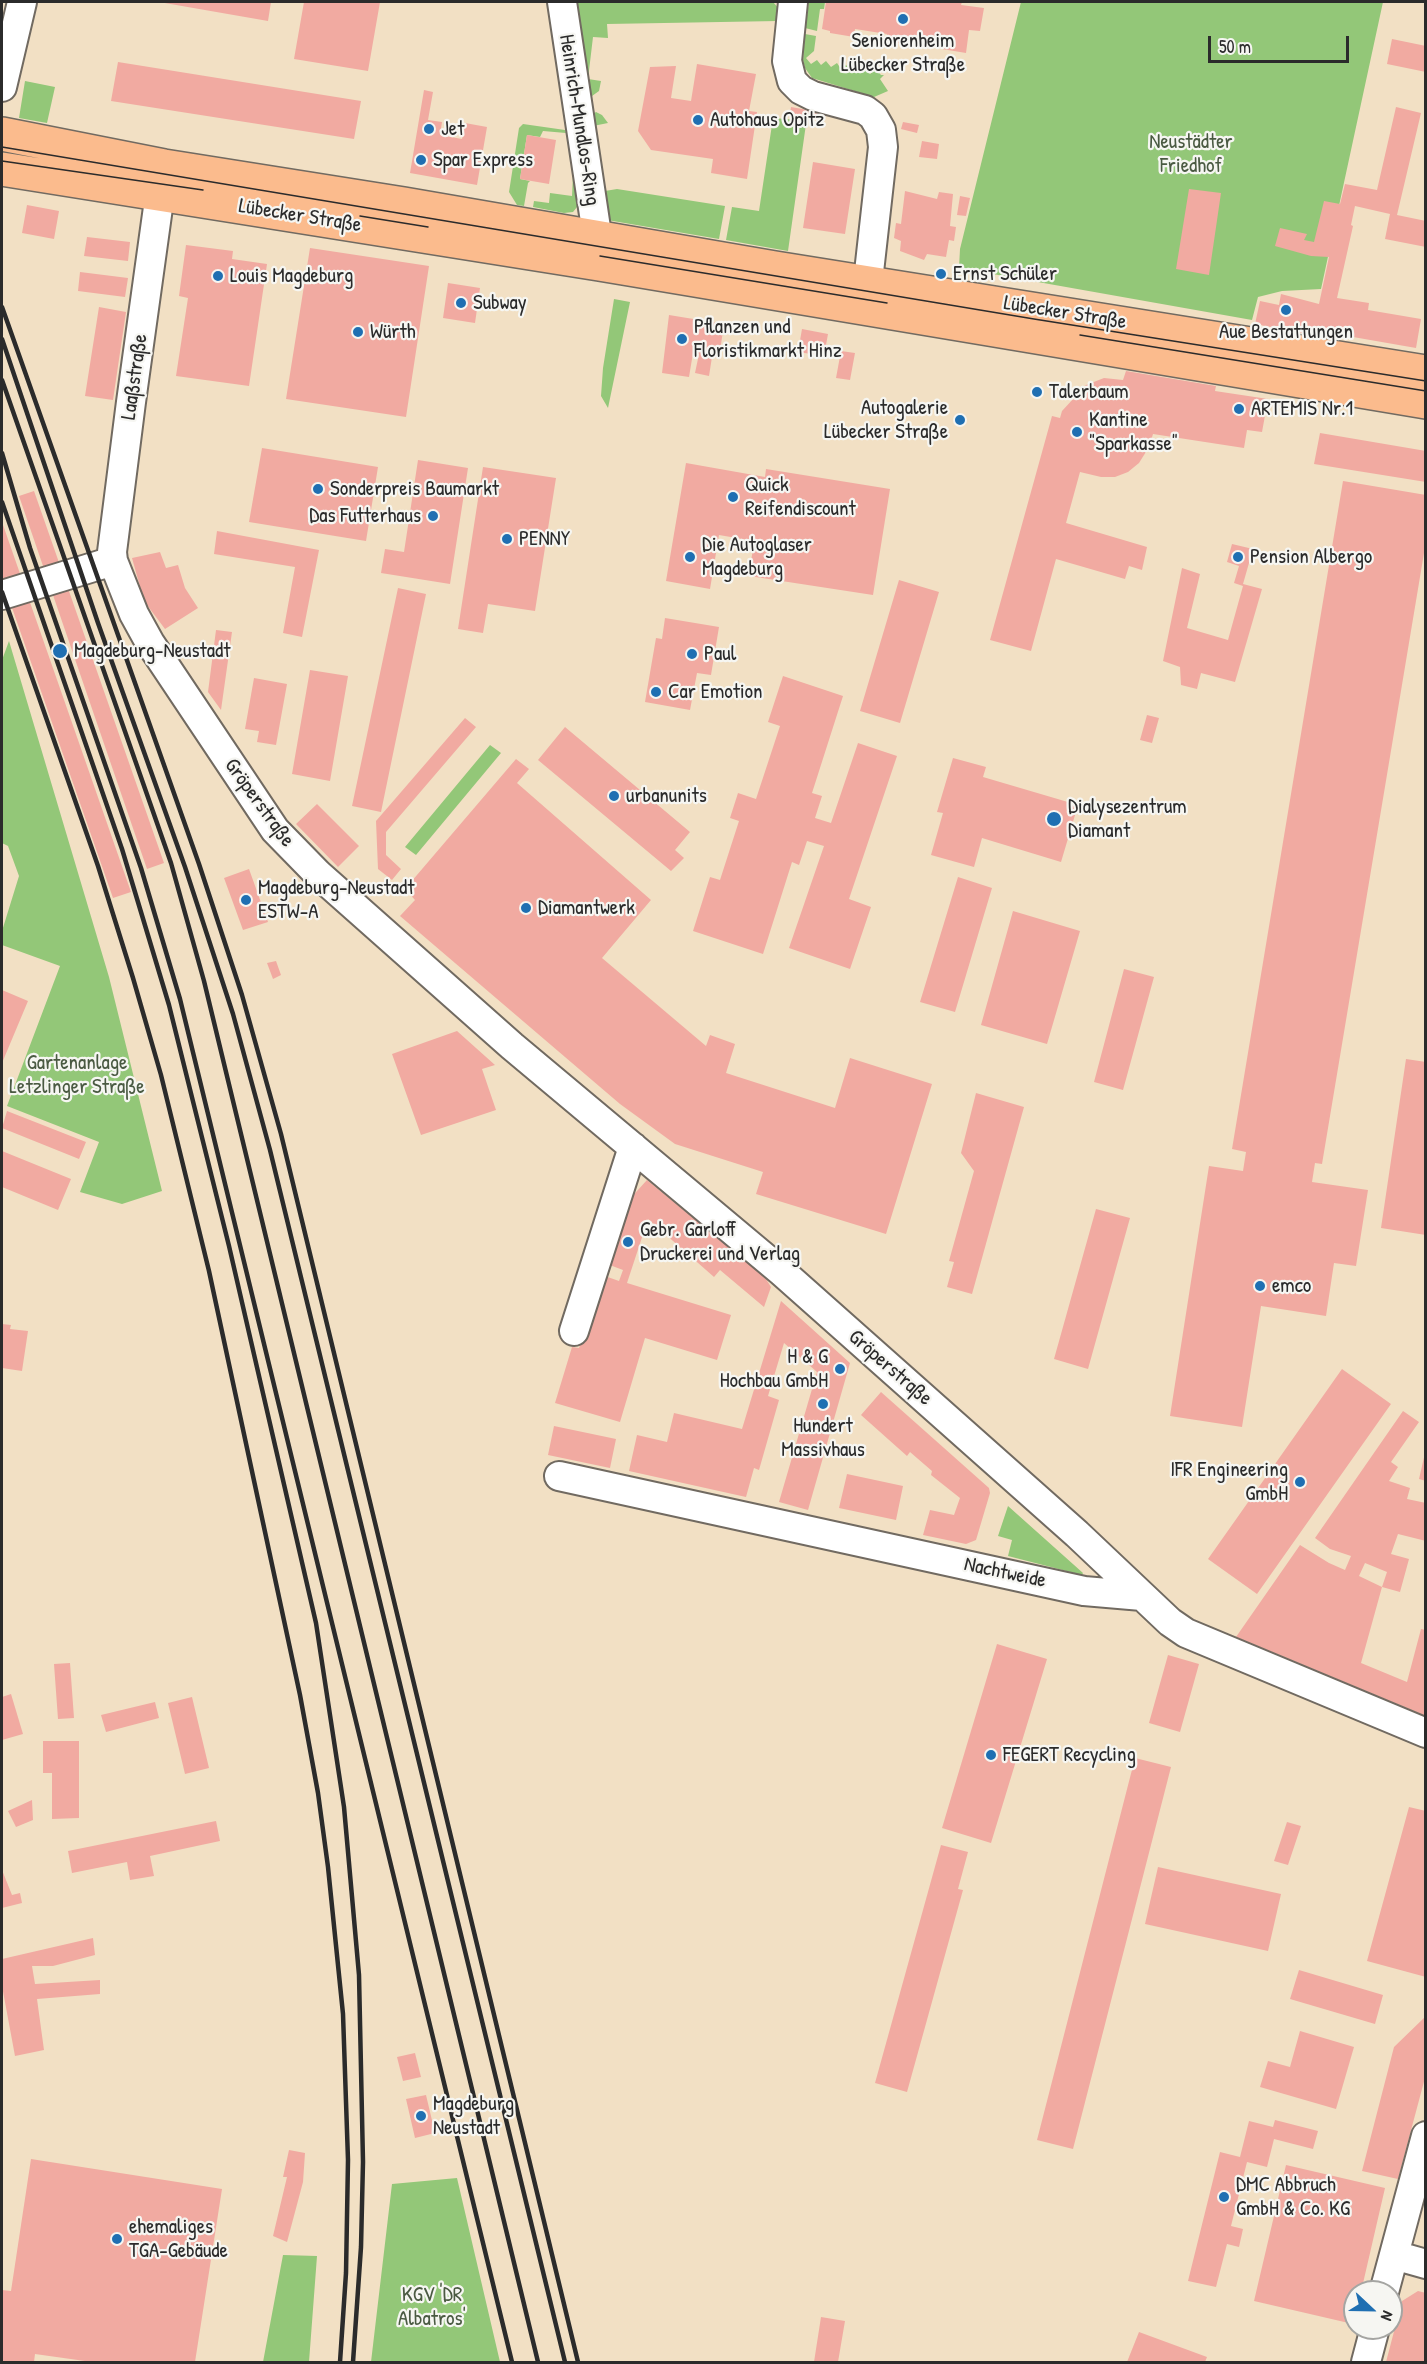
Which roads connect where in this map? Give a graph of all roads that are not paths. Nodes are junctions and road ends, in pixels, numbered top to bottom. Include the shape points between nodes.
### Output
1 (22, 2) edge
2 (562, 2) edge
3 (793, 2) edge
4 (2, 87) edge
5 (2, 134) edge
6 (2, 168) edge
7 (160, 193) junction
8 (598, 251) junction
9 (868, 281) junction
10 (1425, 378) edge
11 (113, 561) junction
12 (2, 595) edge
13 (633, 1147) junction
14 (573, 1331) dead end
15 (559, 1476) dead end
16 (1142, 1596) junction
17 (1425, 1733) edge
18 (1425, 2136) edge
19 (1394, 2255) junction
20 (1425, 2264) edge
21 (1387, 2280) edge
22 (1372, 2340) edge
23 (1366, 2362) edge

1 - 4 street
2 - 8 street, Heinrich-Mundlos-Ring
3 - 9 street via 787,61 792,81 813,96 865,110 881,130 883,147
5 - 8 main road, Lübecker Straße
6 - 7 main road, Lübecker Straße
7 - 8 main road, Lübecker Straße
7 - 11 street, Laaßstraße
8 - 9 main road, Lübecker Straße
8 - 10 main road, Lübecker Straße
9 - 10 main road, Lübecker Straße
11 - 12 street
11 - 13 street, Gröperstraße via 134,614 155,652 285,842 512,1046
13 - 14 street
13 - 16 street, Gröperstraße via 782,1272
15 - 16 street, Nachtweide via 1084,1591
16 - 17 street via 1186,1633
18 - 19 street
19 - 20 street
19 - 21 street
22 - 23 street

